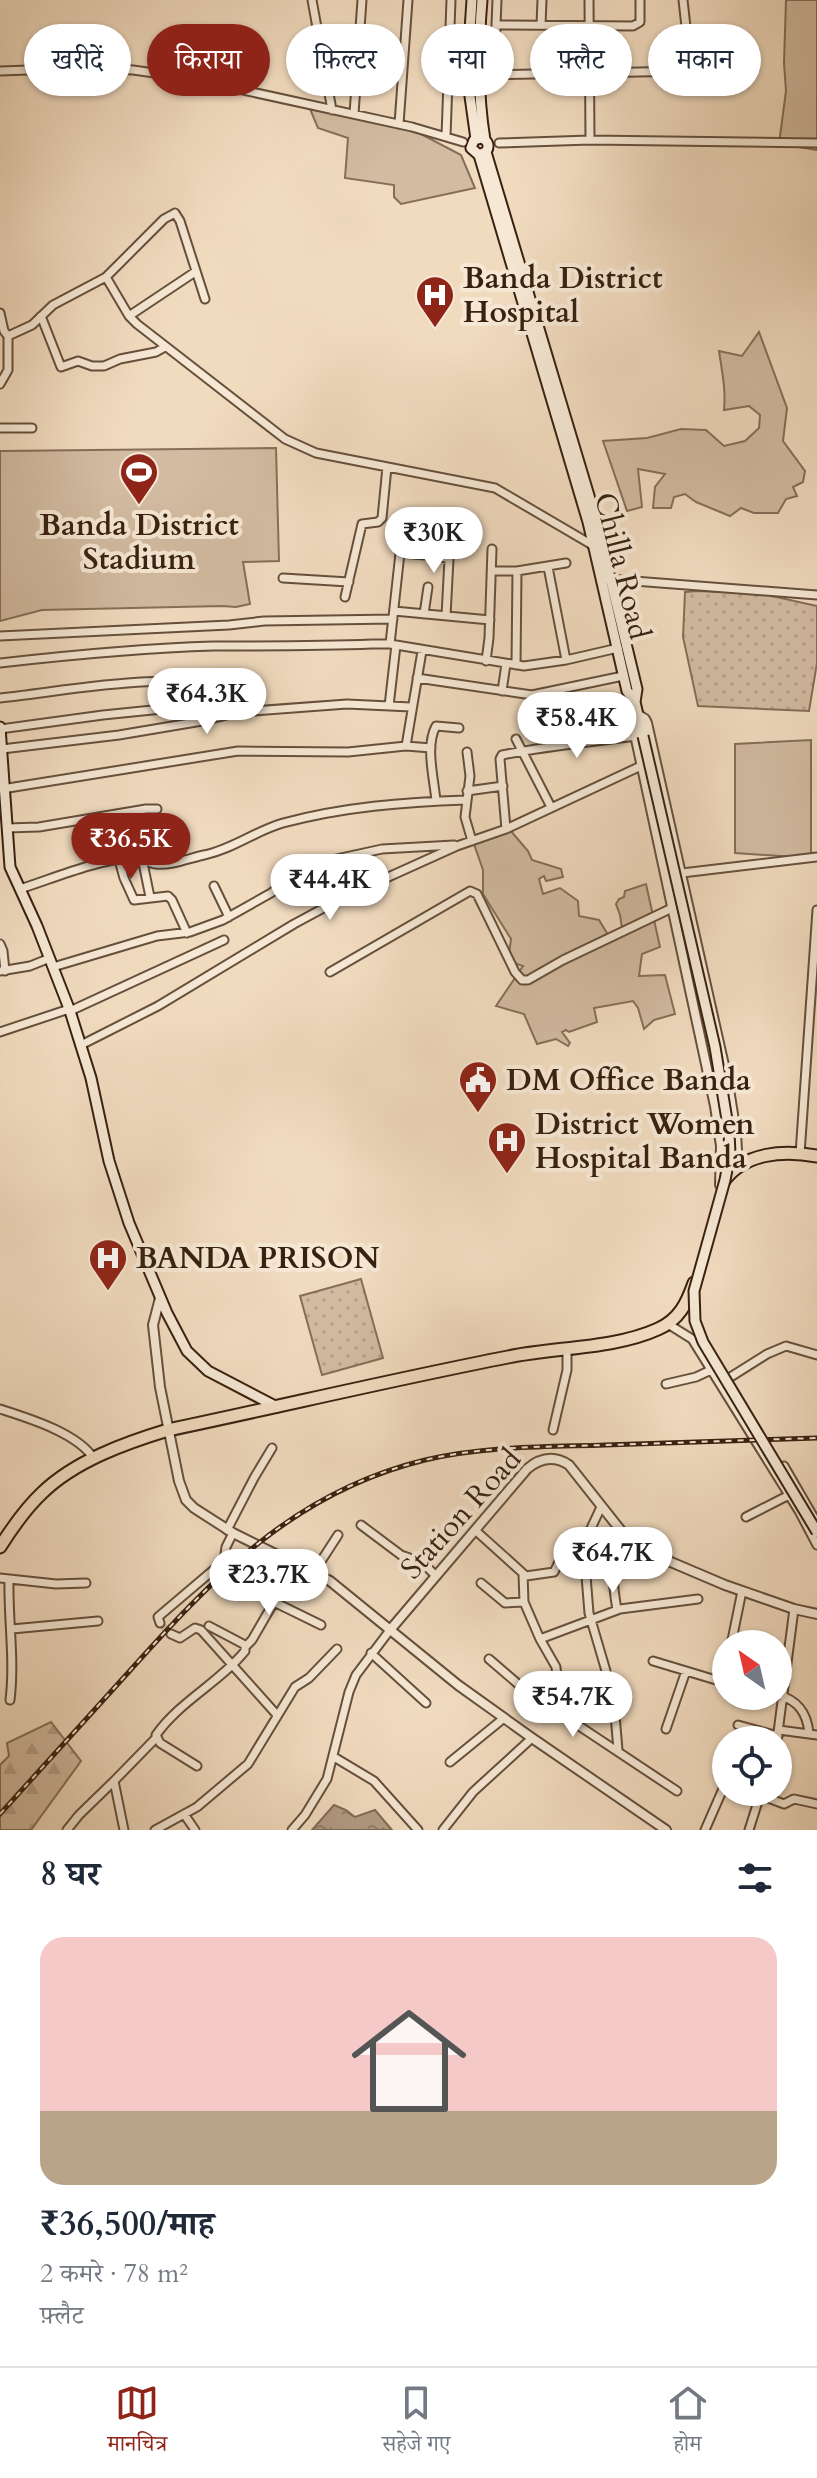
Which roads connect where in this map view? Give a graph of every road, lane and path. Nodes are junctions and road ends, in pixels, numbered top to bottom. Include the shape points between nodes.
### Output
1 (312, 0) edge
2 (362, 0) edge
3 (408, 0) edge
4 (451, 0) edge
5 (472, 0) edge
6 (482, 0) edge
7 (497, 0) edge
8 (542, 0) edge
9 (589, 0) edge
10 (640, 0) edge
11 (683, 0) edge
12 (481, 24) edge
13 (496, 24) edge
14 (541, 24) edge
15 (589, 24) edge
16 (632, 25) edge
17 (0, 71) edge
18 (632, 72) edge
19 (478, 96) edge
20 (589, 96) edge
21 (332, 110) junction
22 (354, 114) junction
23 (399, 124) junction
24 (446, 136) junction
25 (590, 140) junction
26 (817, 143) edge
27 (479, 145) junction
28 (195, 272) junction
29 (106, 277) junction
30 (205, 299) dead end
31 (0, 313) edge
32 (531, 314) junction
33 (41, 316) junction
34 (129, 316) junction
35 (8, 336) junction
36 (165, 347) junction
37 (0, 384) edge
38 (0, 428) edge
39 (32, 428) dead end
40 (387, 467) junction
41 (402, 535) dead end
42 (594, 546) junction
43 (492, 549) dead end
44 (400, 553) junction
45 (566, 563) dead end
46 (548, 567) junction
47 (492, 571) junction
48 (517, 571) junction
49 (283, 578) dead end
50 (606, 579) junction
51 (349, 582) junction
52 (428, 587) dead end
53 (817, 595) edge
54 (345, 597) dead end
55 (424, 614) junction
56 (393, 615) junction
57 (446, 616) junction
58 (490, 620) junction
59 (0, 636) edge
60 (393, 645) junction
61 (618, 648) junction
62 (422, 651) junction
63 (566, 660) junction
64 (486, 661) junction
65 (0, 663) edge
66 (506, 664) junction
67 (516, 665) junction
68 (623, 676) junction
69 (417, 678) junction
70 (245, 689) dead end
71 (502, 691) junction
72 (0, 698) edge
73 (635, 702) junction
74 (389, 706) junction
75 (411, 707) junction
76 (192, 709) dead end
77 (637, 714) junction
78 (0, 728) edge
79 (459, 728) dead end
80 (639, 736) junction
81 (516, 739) dead end
82 (406, 746) junction
83 (431, 748) junction
84 (2, 749) junction
85 (522, 751) junction
86 (467, 752) dead end
87 (643, 765) junction
88 (2, 766) edge
89 (503, 786) junction
90 (2, 789) edge
91 (466, 795) junction
92 (436, 801) junction
93 (551, 807) junction
94 (157, 809) dead end
95 (7, 828) junction
96 (506, 829) junction
97 (4, 840) edge
98 (472, 841) junction
99 (457, 846) junction
100 (817, 857) edge
101 (142, 858) junction
102 (119, 860) junction
103 (682, 873) junction
104 (214, 886) dead end
105 (20, 889) junction
106 (150, 897) junction
107 (672, 908) junction
108 (817, 910) edge
109 (229, 917) junction
110 (187, 933) junction
111 (224, 940) dead end
112 (0, 944) edge
113 (51, 963) junction
114 (2, 971) edge
115 (330, 972) dead end
116 (70, 1010) junction
117 (0, 1032) edge
118 (81, 1045) junction
119 (800, 1154) junction
120 (817, 1156) edge
121 (738, 1167) junction
122 (723, 1183) junction
123 (160, 1298) junction
124 (668, 1324) junction
125 (567, 1348) junction
126 (817, 1355) edge
127 (711, 1370) junction
128 (666, 1384) dead end
129 (720, 1384) junction
130 (277, 1407) junction
131 (0, 1409) edge
132 (168, 1430) junction
133 (553, 1430) dead end
134 (272, 1448) dead end
135 (94, 1459) junction
136 (784, 1466) dead end
137 (789, 1495) junction
138 (601, 1507) junction
139 (746, 1517) dead end
140 (817, 1523) edge
141 (361, 1525) dead end
142 (475, 1530) junction
143 (230, 1531) junction
144 (817, 1532) edge
145 (622, 1533) junction
146 (338, 1535) dead end
147 (817, 1545) edge
148 (0, 1547) edge
149 (584, 1551) junction
150 (314, 1572) junction
151 (523, 1574) junction
152 (436, 1576) junction
153 (0, 1578) edge
154 (9, 1579) junction
155 (231, 1581) dead end
156 (86, 1583) dead end
157 (481, 1583) dead end
158 (742, 1591) junction
159 (698, 1599) dead end
160 (274, 1602) junction
161 (524, 1602) junction
162 (794, 1609) junction
163 (617, 1610) junction
164 (817, 1614) edge
165 (591, 1620) junction
166 (98, 1621) dead end
167 (160, 1623) dead end
168 (321, 1625) dead end
169 (209, 1626) dead end
170 (12, 1629) junction
171 (390, 1630) junction
172 (734, 1630) edge
173 (791, 1630) edge
174 (171, 1634) tunnel mouth
175 (540, 1639) junction
176 (246, 1646) junction
177 (337, 1649) dead end
178 (371, 1653) junction
179 (489, 1659) dead end
180 (653, 1661) dead end
181 (233, 1666) junction
182 (686, 1671) junction
183 (712, 1679) edge
184 (10, 1700) dead end
185 (792, 1701) edge
186 (426, 1703) dead end
187 (548, 1704) junction
188 (277, 1715) junction
189 (504, 1718) junction
190 (738, 1725) dead end
191 (742, 1726) edge
192 (666, 1729) dead end
193 (813, 1734) edge
194 (792, 1735) edge
195 (156, 1738) junction
196 (532, 1738) junction
197 (618, 1750) junction
198 (334, 1757) junction
199 (450, 1762) dead end
200 (197, 1766) dead end
201 (114, 1781) junction
202 (677, 1791) dead end
203 (792, 1800) edge
204 (817, 1804) edge
205 (716, 1806) edge
206 (757, 1806) edge
207 (184, 1814) junction
208 (70, 1829) edge
209 (124, 1830) edge
210 (155, 1830) edge
211 (195, 1830) edge
212 (292, 1830) edge
213 (418, 1830) edge
214 (443, 1830) edge
215 (666, 1830) edge
216 (705, 1830) edge
217 (749, 1830) edge

1 - 21 street
2 - 22 street
3 - 23 street
4 - 24 street
5 - 27 main road via 467,75
6 - 12 main road
7 - 13 street
8 - 14 street
9 - 15 street
10 - 16 street via 641,18
11 - 18 street via 691,71
17 - 21 street via 133,70
19 - 27 main road
20 - 25 street
21 - 22 street
22 - 23 street
23 - 24 street
24 - 27 street
25 - 26 street
25 - 27 street
27 - 32 main road
28 - 29 street via 175,213
28 - 30 street
28 - 34 street
29 - 33 street
29 - 34 street
31 - 35 street
32 - 42 main road, Chilla Road
32 - 50 main road via 596,519
33 - 35 street
33 - 36 street via 61,367 78,361 104,366
34 - 36 street
35 - 37 street via 8,370
36 - 40 street via 299,447
38 - 39 street
40 - 42 street via 495,488
40 - 51 street via 382,518 362,524
41 - 44 street
42 - 50 main road, Chilla Road
43 - 47 street
44 - 56 street
44 - 57 street via 449,559
45 - 46 street
46 - 48 street
46 - 63 street
47 - 48 street
47 - 58 street
48 - 67 street
49 - 51 street
50 - 53 street
50 - 61 main road, Chilla Road
50 - 73 main road via 637,689
51 - 54 street
52 - 55 street
55 - 56 street
55 - 57 street
56 - 59 street
56 - 60 street
57 - 58 street
58 - 64 street
60 - 62 street
60 - 65 street via 185,648
60 - 74 street
61 - 63 street
61 - 68 main road, Chilla Road
62 - 64 street
62 - 69 street
63 - 67 street
64 - 66 street
66 - 67 street
66 - 71 street
68 - 71 street via 532,695
68 - 73 main road, Chilla Road
69 - 71 street
69 - 75 street
70 - 72 street via 201,681 142,683
73 - 77 main road, Chilla Road
74 - 75 street
74 - 84 street via 326,704 239,712 119,735
75 - 82 street
76 - 78 street
77 - 80 main road, Chilla Road
77 - 103 street via 647,723
78 - 84 main road
79 - 83 street via 434,727
80 - 85 street
80 - 87 street
80 - 122 main road, Chilla Road, bridge via 721,1084 730,1154
81 - 85 street
82 - 83 street
82 - 90 street via 348,752 238,751
83 - 92 street
84 - 88 main road
85 - 89 street via 500,757
85 - 93 street
86 - 91 street
87 - 93 street
87 - 107 street
88 - 90 main road
89 - 91 street
89 - 96 street
90 - 95 main road
91 - 92 street
91 - 98 street
92 - 101 street via 346,809 282,824 230,848 162,864
93 - 96 street
94 - 95 street
95 - 97 main road
96 - 98 street
97 - 105 main road
98 - 99 street
99 - 109 street via 382,849 318,863
99 - 118 street via 319,910 158,1006
100 - 103 street
101 - 102 street
101 - 106 street
102 - 105 street
102 - 106 street via 134,900
103 - 121 street via 728,1083
104 - 109 street
105 - 113 main road
106 - 110 street via 171,898
107 - 115 street via 522,980 477,894 470,891
107 - 122 street via 717,1118
108 - 119 street
109 - 110 street
110 - 113 street
111 - 116 street
112 - 114 street
113 - 114 street
113 - 116 main road
116 - 117 street
116 - 118 main road
118 - 123 main road via 119,1196
119 - 120 highway
119 - 121 highway via 763,1156
121 - 122 highway
122 - 124 highway via 689,1298
122 - 144 main road, bridge via 697,1279 695,1321
123 - 130 main road via 196,1361
123 - 132 street via 153,1325
124 - 125 highway via 623,1339
124 - 127 street via 692,1339
125 - 130 highway
125 - 133 street
126 - 129 street via 782,1347
127 - 128 street
127 - 129 street
129 - 137 street
130 - 132 highway
131 - 135 street via 67,1437
132 - 135 highway
132 - 143 street via 186,1500
134 - 143 street
135 - 148 highway via 44,1491
136 - 140 street
137 - 139 street
137 - 147 street
138 - 142 street, Station Road via 569,1465 542,1460 527,1469
138 - 145 street, Station Road
138 - 149 street
141 - 152 street
142 - 151 street
142 - 152 street, Station Road
143 - 150 street
143 - 167 street via 224,1561 158,1617
145 - 158 street, Station Road via 645,1551
145 - 163 street via 611,1574
146 - 150 street
149 - 151 street via 559,1562 554,1572
149 - 165 street
150 - 171 street
151 - 161 street
152 - 171 street, Station Road
153 - 154 street
154 - 156 street
154 - 170 street
155 - 160 street
157 - 161 street via 505,1603
158 - 162 street, Station Road
158 - 172 street
159 - 163 street
160 - 168 street
160 - 176 street
161 - 175 street
162 - 164 street, Station Road
162 - 173 street
163 - 165 street
165 - 175 street
165 - 197 street via 615,1715
166 - 170 street
169 - 176 street
170 - 184 street
171 - 178 street
171 - 189 street
174 - 181 street via 180,1638 198,1628
175 - 187 street via 557,1673
176 - 181 street
177 - 188 street via 298,1684
178 - 186 street
178 - 198 street via 349,1692
179 - 187 street
180 - 182 street
181 - 188 street
181 - 195 street via 174,1712
182 - 183 street
182 - 192 street
185 - 193 street
187 - 197 street
188 - 207 street via 248,1764
189 - 196 street
189 - 199 street
190 - 191 street
193 - 194 street
195 - 200 street
195 - 201 street
196 - 214 street via 473,1792
196 - 215 street
197 - 202 street
198 - 212 street via 319,1795
198 - 213 street via 374,1781
201 - 208 street
201 - 209 street
203 - 204 street
205 - 216 street
206 - 217 street
207 - 210 street
207 - 211 street

